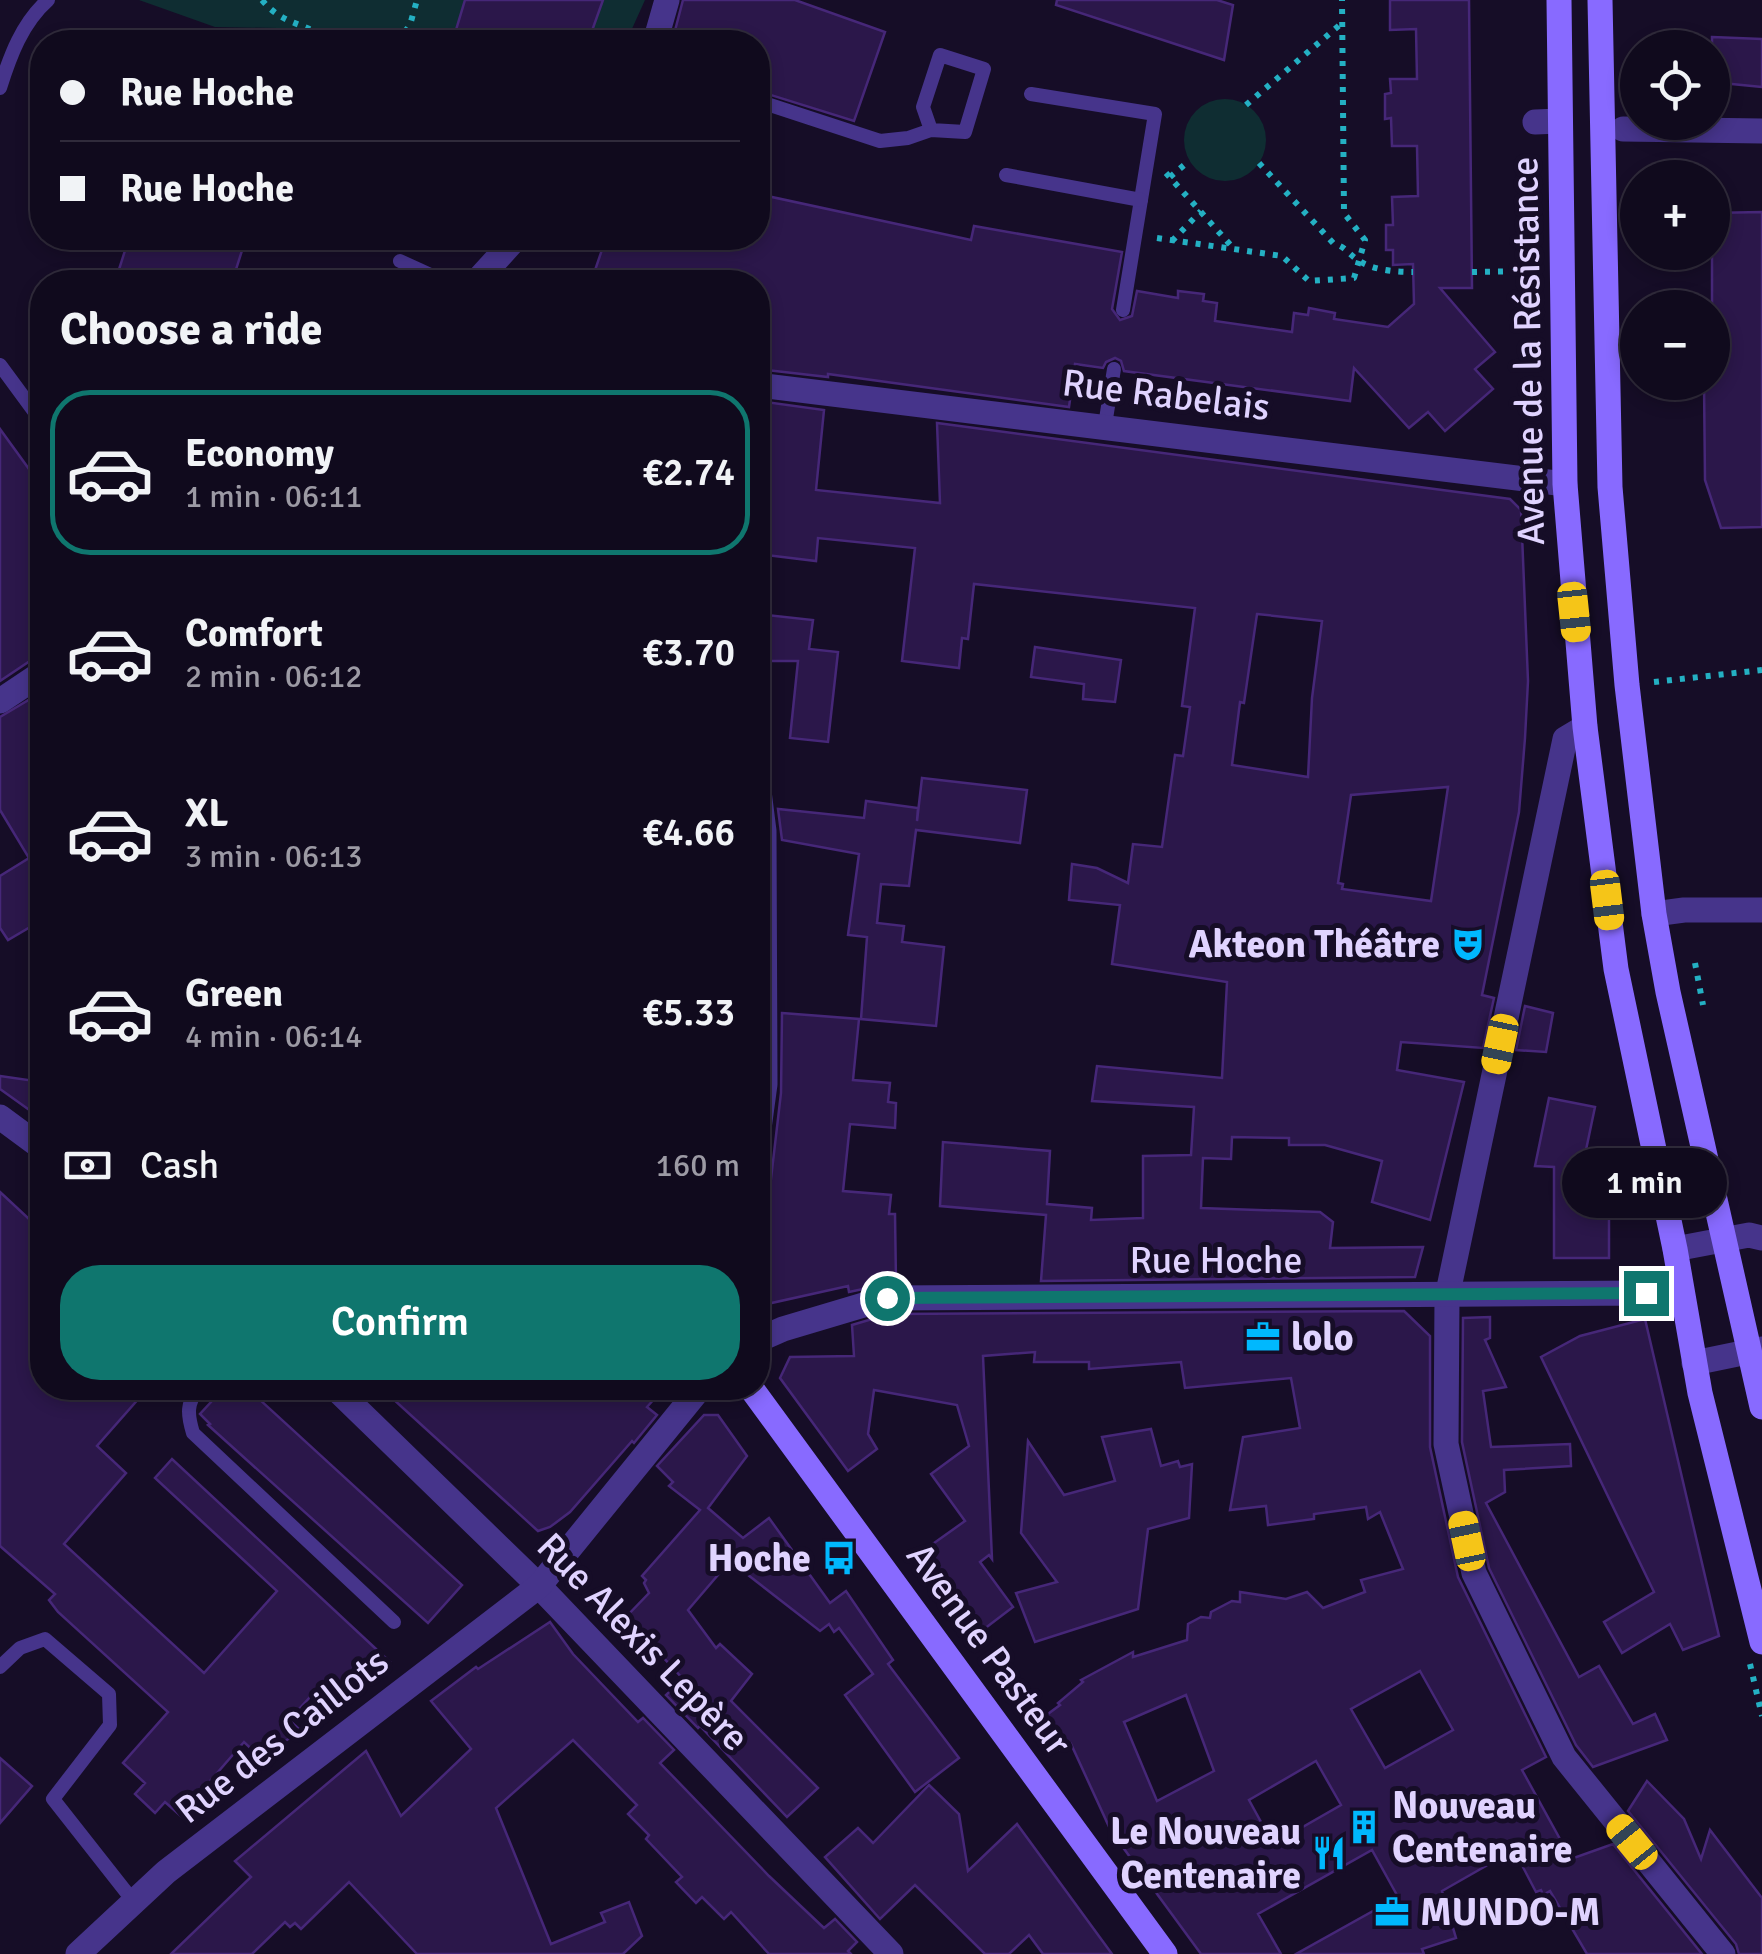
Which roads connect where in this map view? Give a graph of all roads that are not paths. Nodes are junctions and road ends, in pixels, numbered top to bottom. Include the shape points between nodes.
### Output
1 (668, 0) edge
2 (1558, 0) edge
3 (1600, 0) edge
4 (42, 3) edge
5 (659, 30) edge
6 (0, 88) edge
7 (1031, 94) dead end
8 (770, 106) edge
9 (931, 130) junction
10 (1730, 131) edge
11 (1762, 132) edge
12 (1006, 175) dead end
13 (1141, 200) junction
14 (505, 250) edge
15 (400, 261) dead end
16 (420, 270) edge
17 (487, 270) edge
18 (1124, 310) dead end
19 (0, 365) edge
20 (1114, 369) dead end
21 (770, 386) edge
22 (30, 406) edge
23 (1105, 425) junction
24 (1558, 483) junction
25 (30, 680) edge
26 (0, 701) edge
27 (1575, 733) junction
28 (1762, 910) edge
29 (1654, 914) junction
30 (0, 1117) edge
31 (30, 1139) edge
32 (1762, 1238) edge
33 (1725, 1240) junction
34 (1675, 1249) junction
35 (1682, 1296) junction
36 (1447, 1297) junction
37 (770, 1334) edge
38 (1756, 1350) edge
39 (1694, 1363) junction
40 (189, 1400) edge
41 (347, 1400) edge
42 (690, 1400) edge
43 (760, 1400) edge
44 (1762, 1407) edge
45 (539, 1586) junction
46 (394, 1622) dead end
47 (1762, 1642) edge
48 (0, 1667) edge
49 (134, 1902) junction
50 (78, 1954) edge
51 (890, 1954) edge
52 (1165, 1954) edge
53 (1723, 1954) edge

1 - 5 street
2 - 24 main road, Avenue de la Résistance via 1548,121
3 - 29 main road via 1610,477
4 - 6 lane via 12,50
7 - 13 lane via 1155,114
8 - 9 lane via 880,141
9 - 9 lane via 923,107 940,55 984,69 965,132
10 - 11 street
12 - 13 lane
13 - 18 lane
14 - 17 street
15 - 16 lane
19 - 22 lane
20 - 23 lane
21 - 23 street, Rue Rabelais
23 - 24 street, Rue Rabelais
24 - 27 main road, Avenue de la Résistance
25 - 26 street
27 - 34 main road, Avenue de la Résistance
27 - 36 street
28 - 29 street
29 - 33 main road
30 - 31 street
32 - 33 street
33 - 34 street
33 - 38 main road
34 - 35 main road, Avenue de la Résistance
35 - 36 street, Rue Hoche
35 - 39 main road, Avenue de la Résistance
36 - 37 street, Rue Hoche via 887,1298
36 - 53 street via 1446,1444 1474,1573 1564,1757
38 - 39 street
38 - 44 main road
39 - 47 main road, Avenue de la Résistance
40 - 46 lane via 193,1433
41 - 45 street, Rue Alexis Lepère
42 - 45 street, Rue des Caillots
43 - 52 main road, Avenue Pasteur
45 - 49 street, Rue des Caillots
45 - 51 street, Rue Alexis Lepère
48 - 49 lane via 20,1648 46,1639 109,1694 110,1725 53,1799
49 - 50 street, Rue des Caillots

